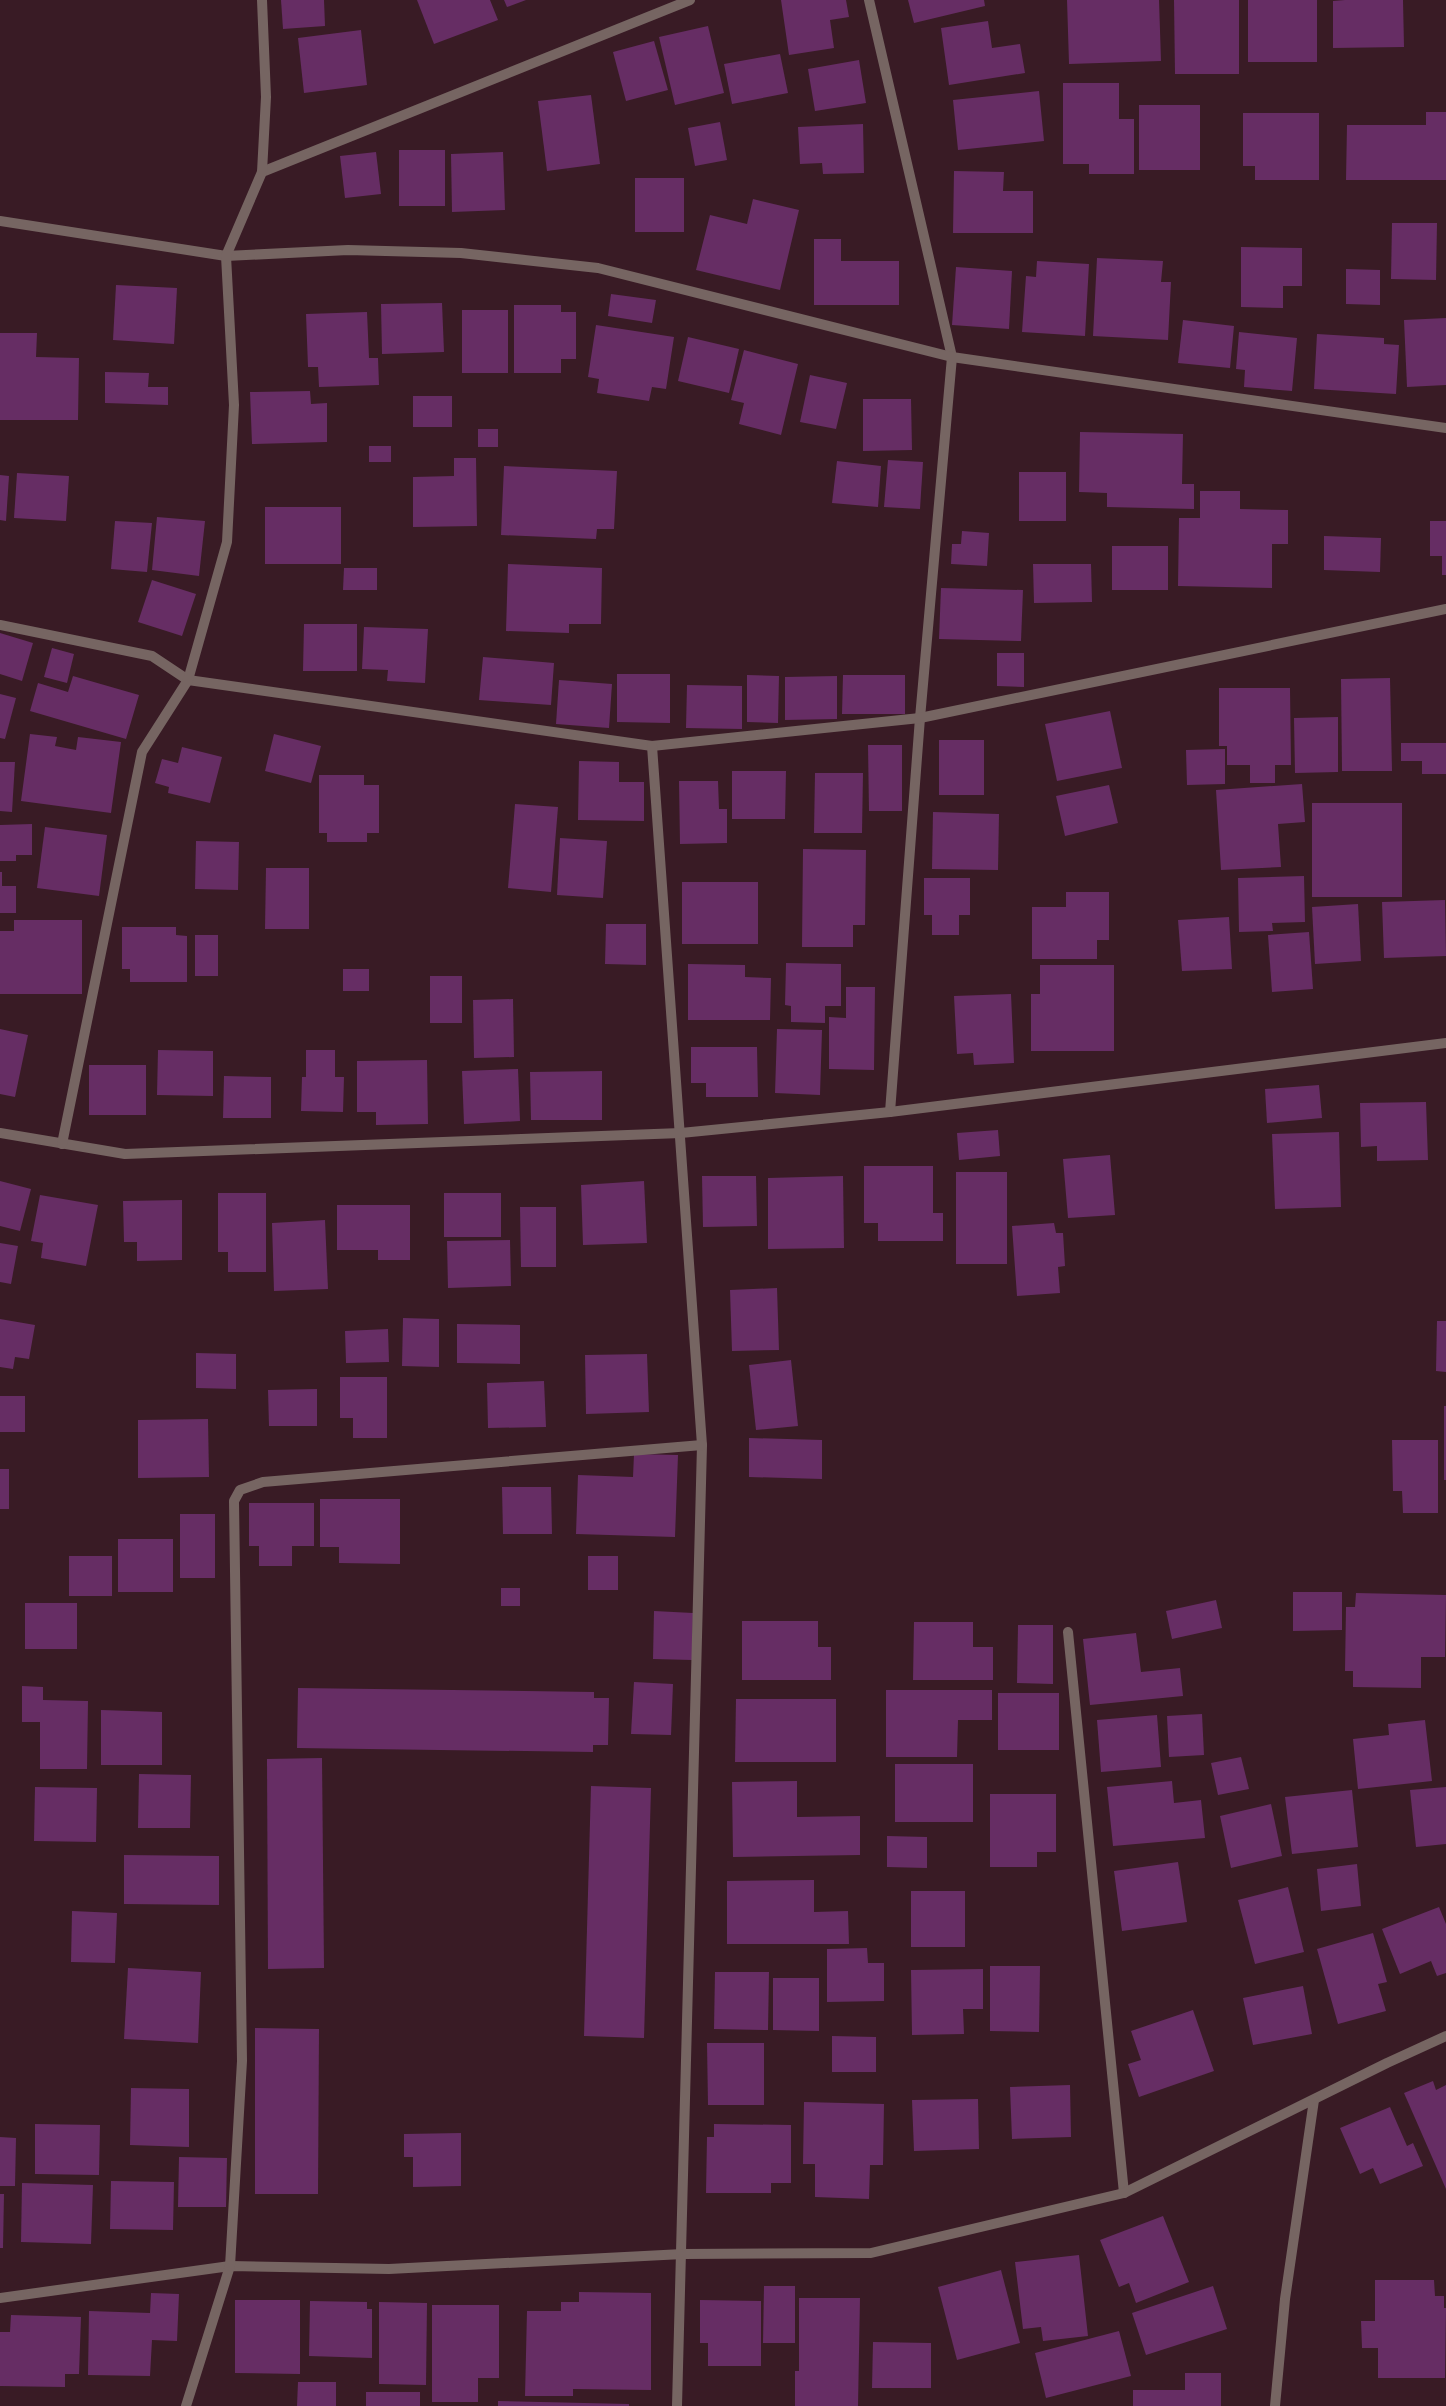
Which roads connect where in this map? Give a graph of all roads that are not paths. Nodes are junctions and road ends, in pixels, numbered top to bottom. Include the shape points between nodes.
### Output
1 (262, 0) edge
2 (690, 0) edge
3 (869, 0) edge
4 (262, 172) junction
5 (0, 221) edge
6 (226, 256) junction
7 (952, 357) junction
8 (1446, 428) edge
9 (1446, 609) edge
10 (0, 625) edge
11 (188, 680) junction
12 (920, 718) junction
13 (652, 746) junction
14 (1446, 1043) edge
15 (890, 1112) junction
16 (0, 1133) edge
17 (681, 1133) junction
18 (62, 1144) junction
19 (702, 1445) junction
20 (1068, 1632) dead end
21 (1446, 2036) edge
22 (1314, 2100) junction
23 (1124, 2193) junction
24 (683, 2254) junction
25 (230, 2266) junction
26 (0, 2298) edge
27 (186, 2406) edge
28 (677, 2406) edge
29 (1275, 2406) edge

1 - 4 street via 266,97
2 - 4 street
3 - 7 street
4 - 6 street
5 - 6 street
6 - 7 street via 348,250 461,253 598,268
6 - 11 street via 234,405 226,542
7 - 8 street
7 - 12 street
9 - 12 street
10 - 11 street via 152,656
11 - 13 street
11 - 18 street via 142,752
12 - 13 street
12 - 15 street
13 - 17 street
14 - 15 street
15 - 17 street
16 - 18 street
17 - 18 street via 125,1154
17 - 19 street
19 - 24 street
19 - 25 street via 263,1482 240,1490 234,1501 242,2061
20 - 23 street
21 - 22 street
22 - 23 street
22 - 29 street via 1285,2299
23 - 24 street via 871,2253
24 - 25 street via 390,2269
24 - 28 street
25 - 26 street
25 - 27 street

